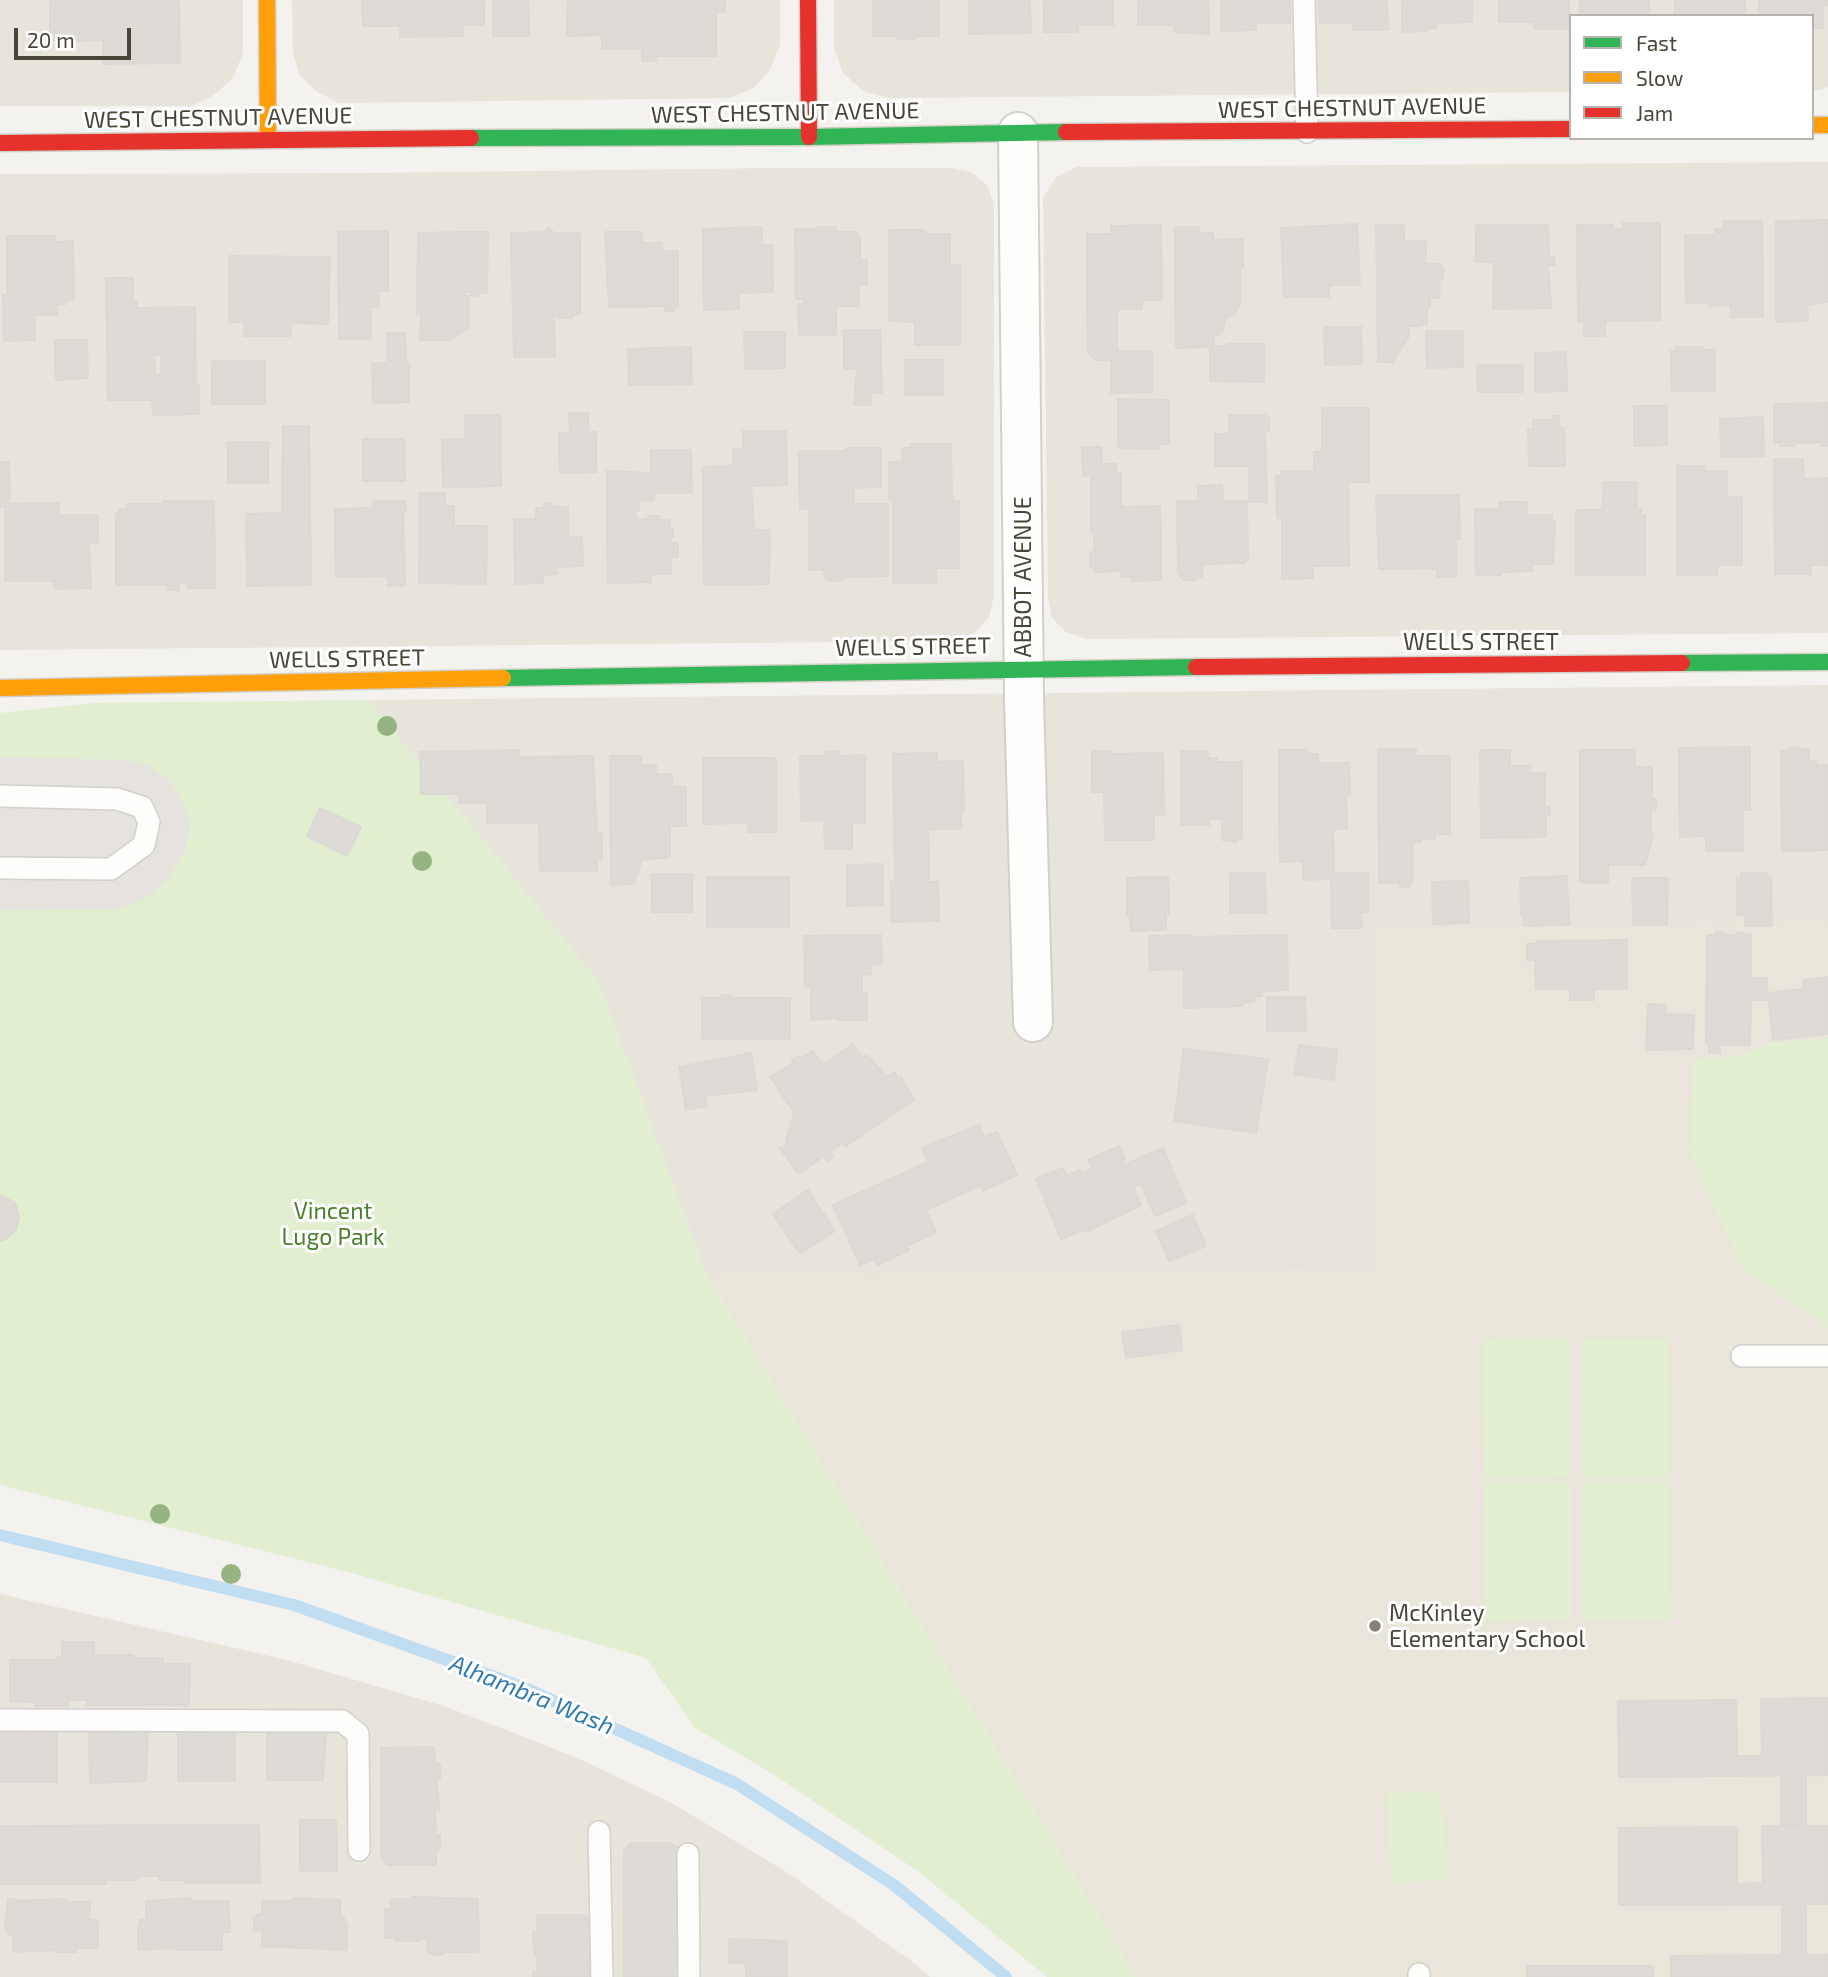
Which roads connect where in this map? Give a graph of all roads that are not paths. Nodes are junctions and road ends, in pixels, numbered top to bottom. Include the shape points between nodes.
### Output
1 (267, 0) edge
2 (808, 0) edge
3 (1304, 0) edge
4 (1569, 129) edge
5 (1018, 132) junction
6 (1307, 132) junction
7 (809, 137) junction
8 (268, 139) junction
9 (0, 144) edge
10 (1828, 662) edge
11 (1024, 668) junction
12 (0, 688) edge
13 (0, 796) edge
14 (0, 868) edge
15 (1033, 1022) dead end
16 (1742, 1356) dead end
17 (1828, 1356) edge
18 (0, 1720) edge
19 (599, 1832) dead end
20 (359, 1850) dead end
21 (688, 1854) dead end
22 (602, 1977) edge
23 (689, 1977) edge

1 - 8 street
2 - 7 street
3 - 6 lane
4 - 6 street, WEST CHESTNUT AVENUE
5 - 6 street, WEST CHESTNUT AVENUE
5 - 7 street, WEST CHESTNUT AVENUE
5 - 11 street, ABBOT AVENUE
7 - 8 street, WEST CHESTNUT AVENUE
8 - 9 street, WEST CHESTNUT AVENUE
10 - 11 street, WELLS STREET
11 - 12 street, WELLS STREET
11 - 15 street, ABBOT AVENUE
13 - 14 lane via 117,799 142,807 149,821 144,845 111,869
16 - 17 lane
18 - 20 lane via 342,1721 358,1734
19 - 22 lane
21 - 23 lane

